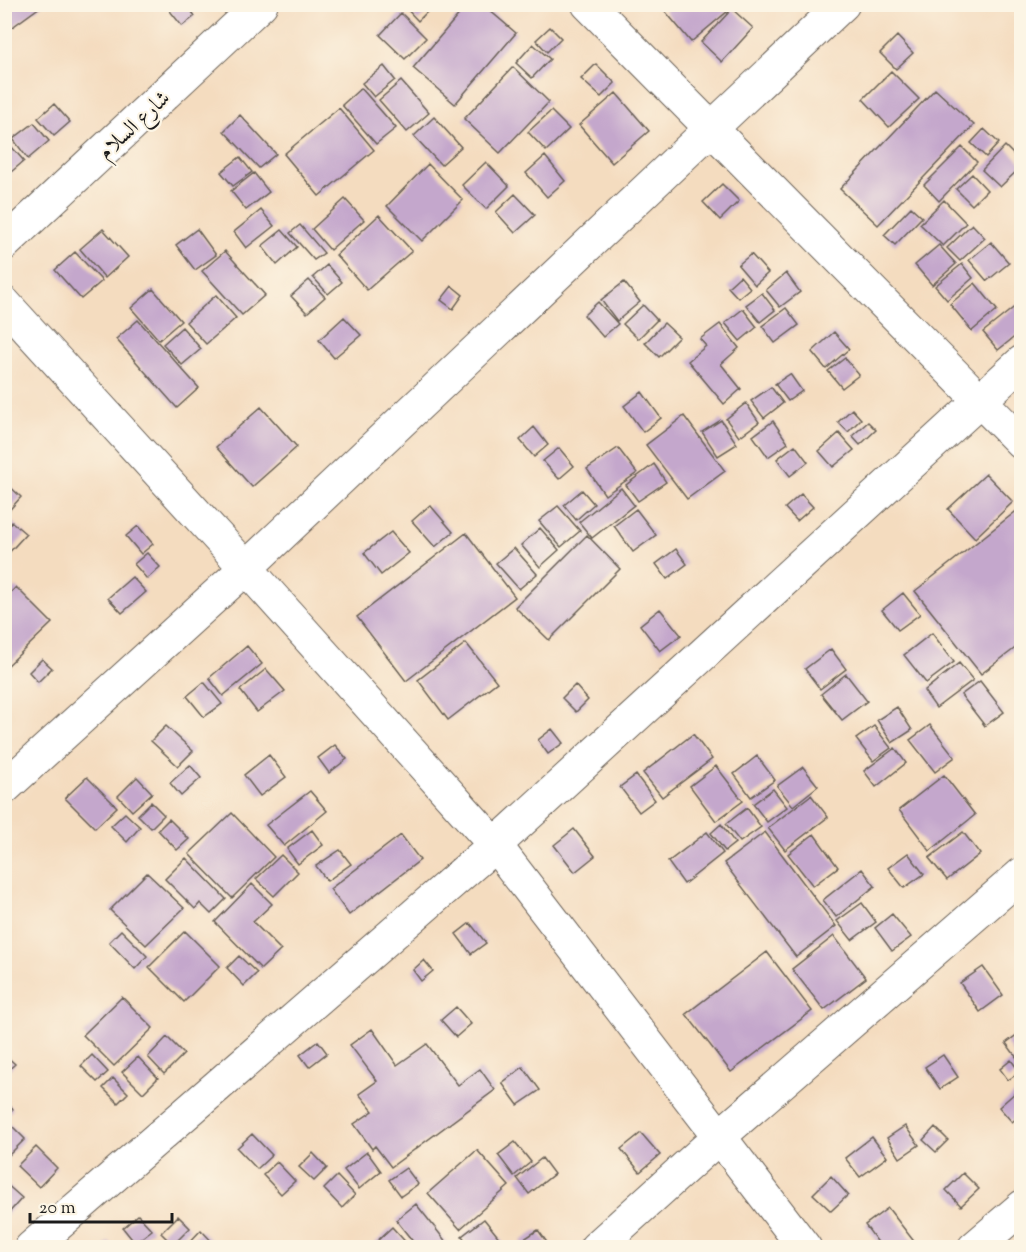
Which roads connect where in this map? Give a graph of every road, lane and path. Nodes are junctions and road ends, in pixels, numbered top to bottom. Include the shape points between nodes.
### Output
1 (261, 4) edge
2 (588, 4) edge
3 (843, 4) edge
4 (711, 128) junction
5 (4, 244) edge
6 (4, 303) edge
7 (1022, 362) edge
8 (980, 400) junction
9 (1022, 443) edge
10 (246, 568) junction
11 (4, 788) edge
12 (495, 845) junction
13 (1022, 874) edge
14 (720, 1136) junction
15 (1022, 1207) edge
16 (31, 1248) edge
17 (596, 1248) edge
18 (805, 1248) edge
19 (974, 1248) edge

1 - 5 street, شارع السلام
2 - 4 street
3 - 4 street
4 - 8 street
4 - 10 street
6 - 10 street
7 - 8 street
8 - 9 street
8 - 12 street
10 - 11 street
10 - 12 street
12 - 14 street
12 - 16 street
13 - 14 street
14 - 17 street
14 - 18 street
15 - 19 street

